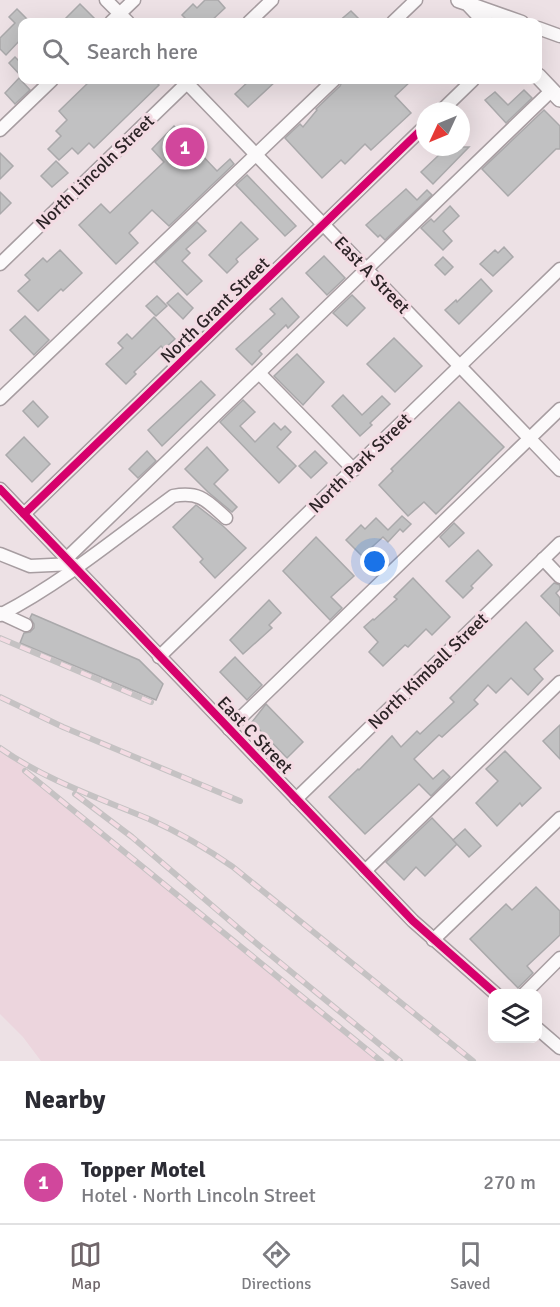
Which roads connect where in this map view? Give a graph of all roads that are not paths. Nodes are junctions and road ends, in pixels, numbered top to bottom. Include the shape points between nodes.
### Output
1 (106, 0) edge
2 (134, 0) edge
3 (272, 0) edge
4 (416, 0) edge
5 (464, 1) edge
6 (119, 18) edge
7 (121, 18) edge
8 (253, 18) edge
9 (397, 18) edge
10 (482, 18) edge
11 (511, 18) edge
12 (542, 30) edge
13 (560, 36) edge
14 (542, 81) edge
15 (48, 84) edge
16 (184, 84) edge
17 (190, 84) edge
18 (330, 84) edge
19 (469, 84) edge
20 (556, 95) edge
21 (450, 102) edge
22 (0, 130) edge
23 (416, 135) edge
24 (257, 155) junction
25 (324, 225) junction
26 (0, 264) edge
27 (367, 269) junction
28 (560, 269) edge
29 (459, 366) junction
30 (259, 373) junction
31 (0, 399) edge
32 (560, 409) edge
33 (530, 438) junction
34 (354, 470) junction
35 (560, 470) edge
36 (0, 489) edge
37 (24, 514) junction
38 (226, 518) dead end
39 (560, 543) edge
40 (0, 554) edge
41 (543, 559) junction
42 (72, 563) junction
43 (560, 577) edge
44 (1, 614) edge
45 (26, 625) dead end
46 (159, 657) junction
47 (560, 682) edge
48 (229, 729) junction
49 (296, 799) junction
50 (560, 818) edge
51 (364, 871) junction
52 (433, 940) junction
53 (560, 958) edge
54 (491, 989) edge
55 (528, 989) edge
56 (542, 1033) edge
57 (560, 1048) edge

1 - 6 street
2 - 7 street
3 - 8 street
4 - 9 street
5 - 10 main road
5 - 11 street
12 - 13 street
14 - 20 main road
15 - 22 street
16 - 26 street, North Lincoln Street
17 - 24 street, East A Street
18 - 24 street
19 - 21 street
20 - 27 street
23 - 25 street, North Grant Street
24 - 25 street, East A Street
24 - 31 street
25 - 27 street, East A Street
25 - 37 street, North Grant Street
27 - 29 street, East A Street
27 - 30 street
28 - 29 street, North Park Street
29 - 33 street, East A Street
29 - 34 street, North Park Street
30 - 34 street
30 - 42 street
32 - 33 street
33 - 35 street, East A Street
33 - 48 street
34 - 46 street, North Park Street
36 - 37 street, East C Street
37 - 42 street, East C Street
38 - 42 street via 203,498 186,493 173,496
39 - 41 street, North Kimball Street
40 - 42 street via 30,566
41 - 43 street
41 - 49 street, North Kimball Street
42 - 44 street via 21,604
42 - 46 street, East C Street
44 - 45 street
46 - 48 street, East C Street
47 - 51 street
48 - 49 street, East C Street
49 - 51 street, East C Street
50 - 52 street
51 - 52 street, East C Street
52 - 54 street, East C Street
53 - 55 street
56 - 57 street

